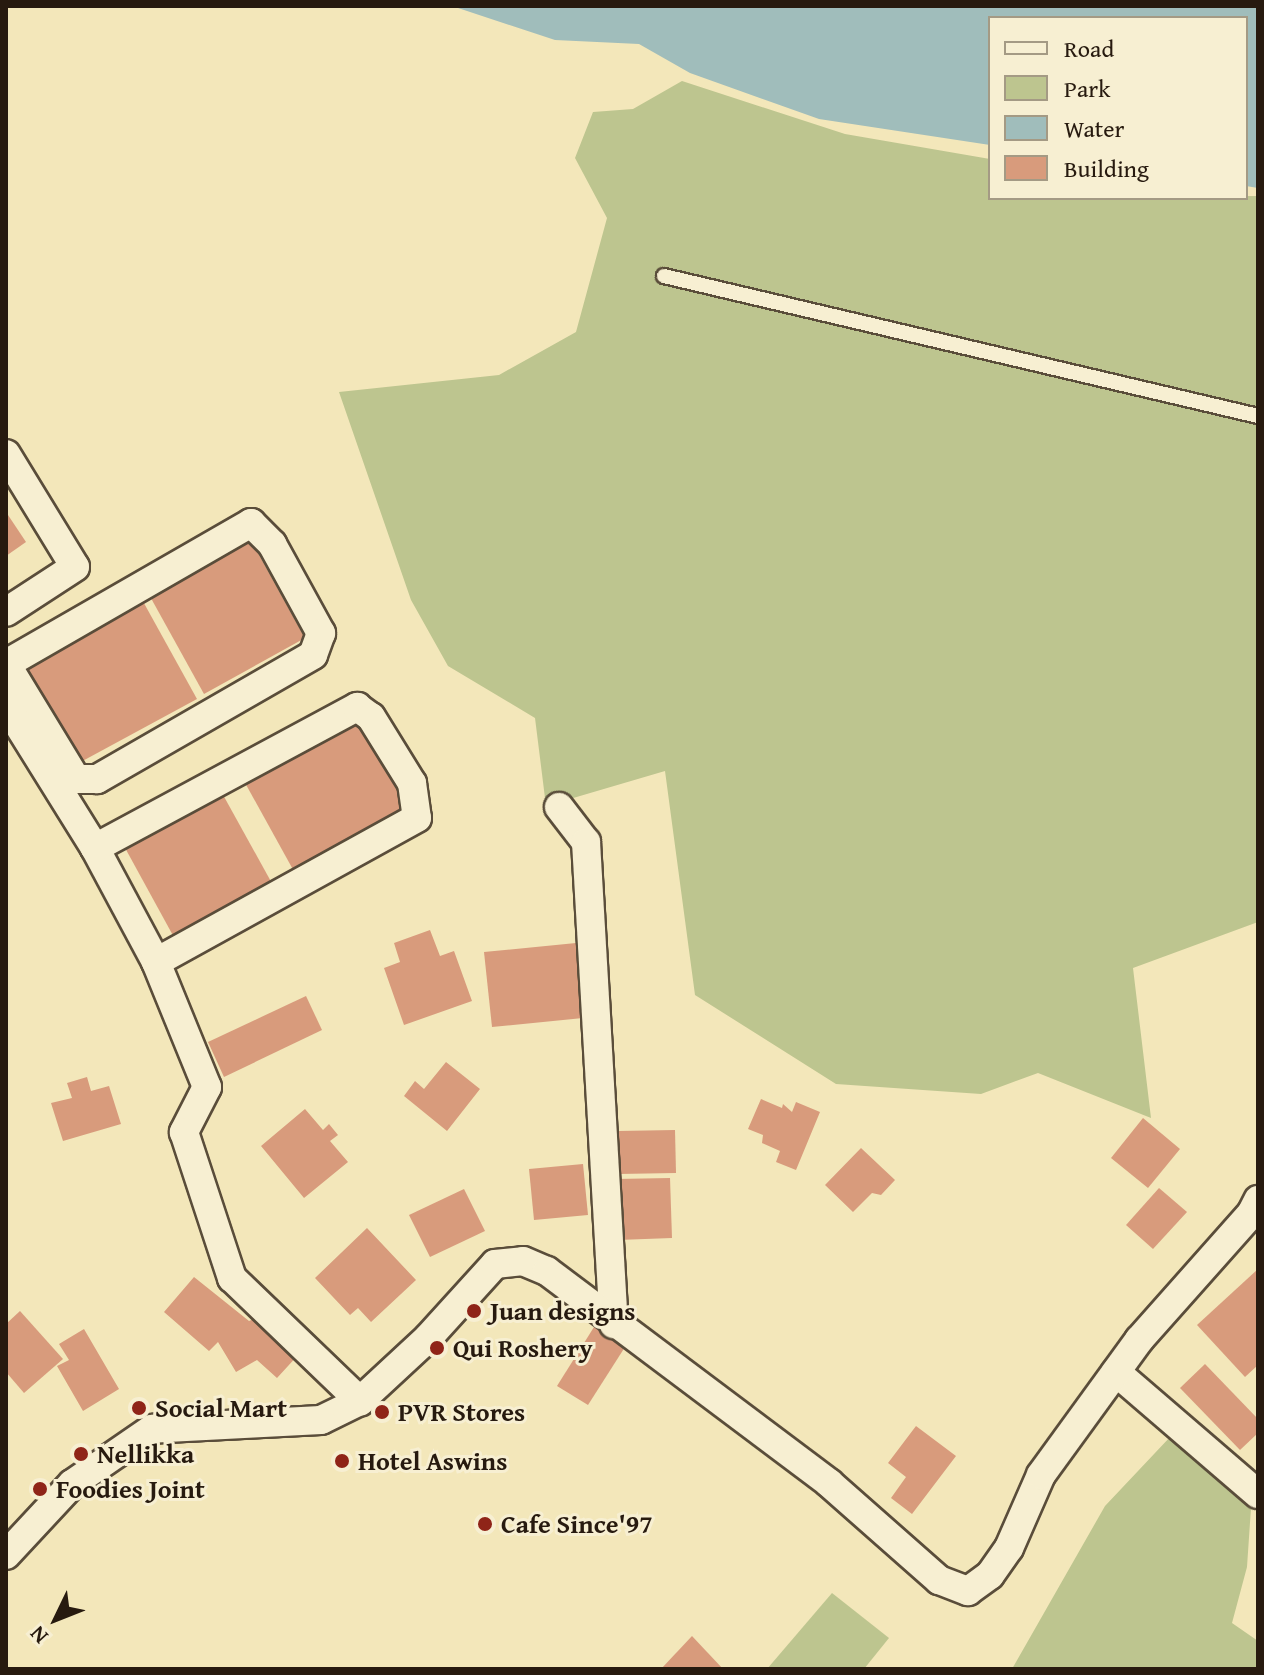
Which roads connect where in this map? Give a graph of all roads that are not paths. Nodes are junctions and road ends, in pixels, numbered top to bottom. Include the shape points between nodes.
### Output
1 (664, 276) dead end
2 (1258, 416) edge
3 (6, 454) edge
4 (6, 612) edge
5 (6, 664) edge
6 (6, 705) edge
7 (559, 807) dead end
8 (95, 848) junction
9 (156, 962) junction
10 (1258, 1200) edge
11 (614, 1324) junction
12 (1116, 1372) junction
13 (360, 1401) junction
14 (1258, 1494) edge
15 (6, 1555) edge

1 - 2 lane
3 - 4 street via 75,567
5 - 5 street via 251,523 272,544 321,633 313,655 97,779 76,779
6 - 8 street
7 - 11 street via 586,842
8 - 9 street
8 - 9 street via 357,707 371,717 412,783 417,818 407,825
9 - 13 street via 207,1087 184,1132 232,1278
10 - 12 street
11 - 12 street via 829,1483 939,1580 968,1591 990,1575 1009,1548 1041,1475
11 - 13 street via 547,1271 523,1261 504,1261
12 - 14 street
13 - 15 street via 321,1420 152,1429 72,1484

